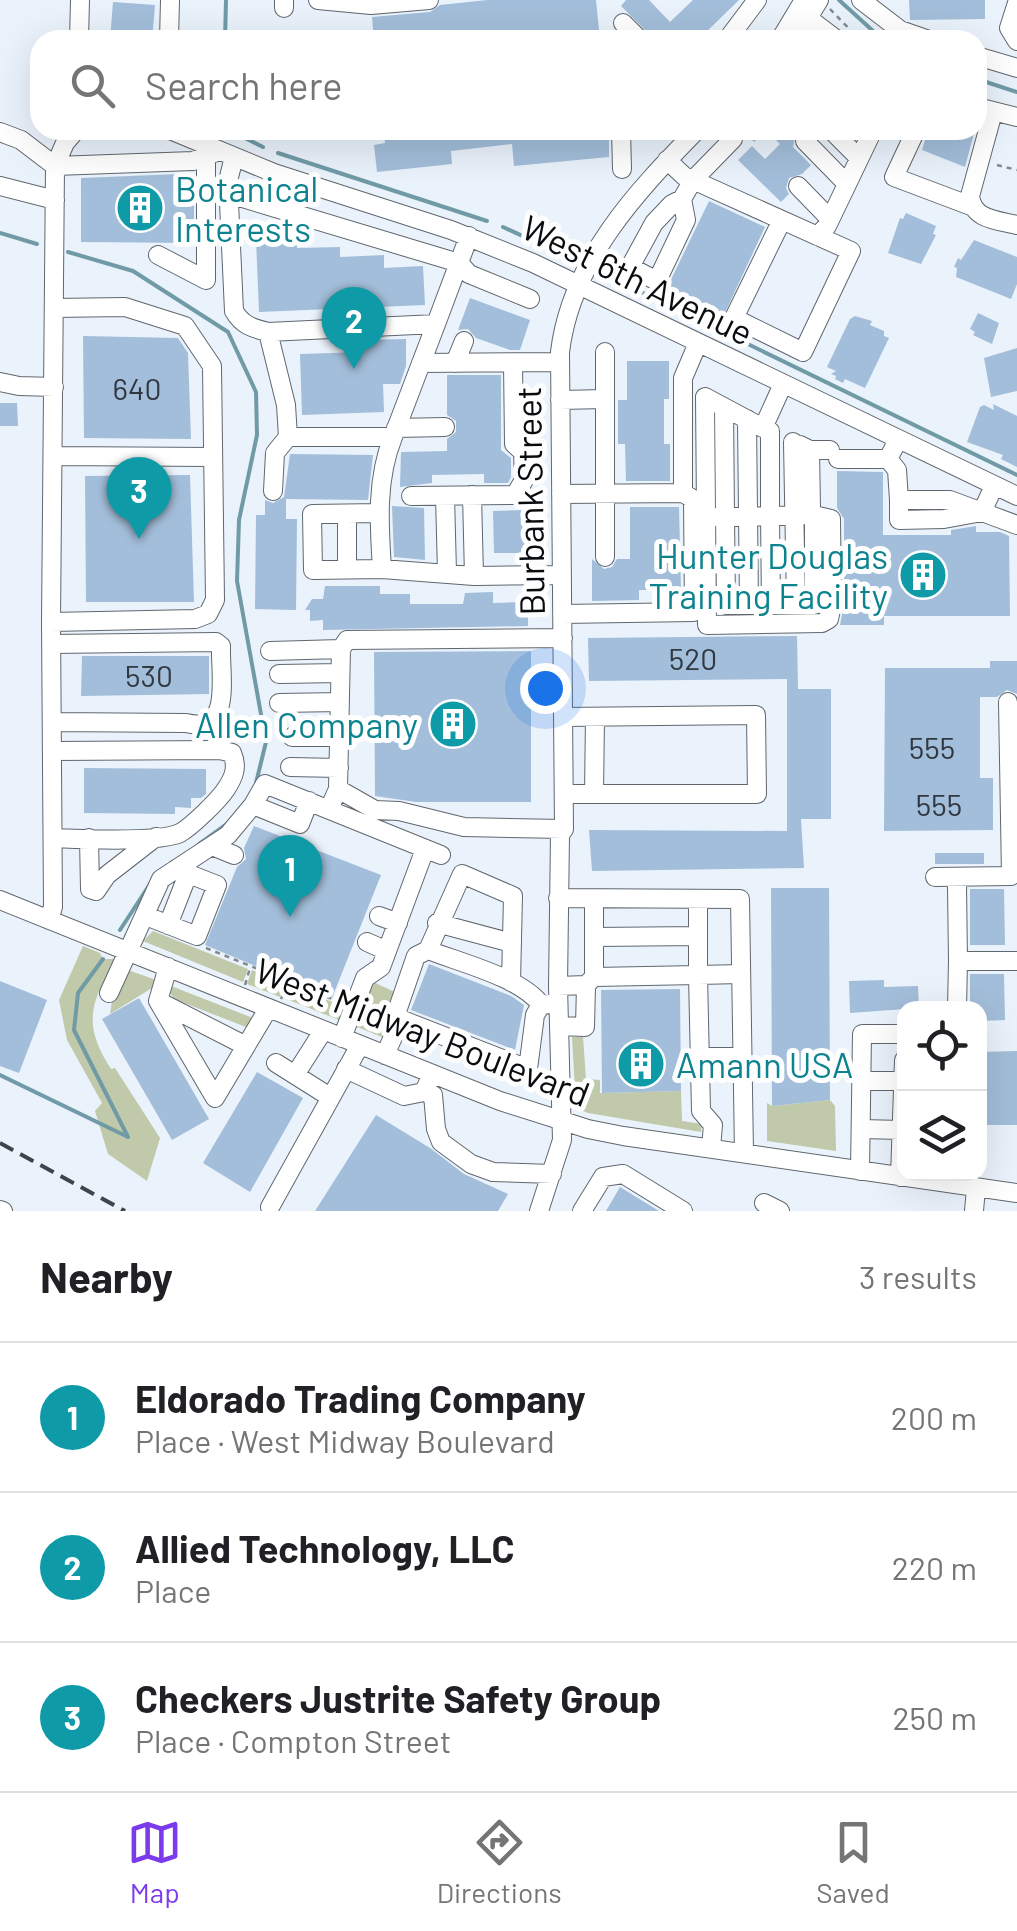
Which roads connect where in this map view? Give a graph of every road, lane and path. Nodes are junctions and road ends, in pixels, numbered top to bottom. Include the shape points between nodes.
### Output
1 (80, 0) edge
2 (170, 0) edge
3 (318, 0) edge
4 (428, 0) edge
5 (757, 0) edge
6 (861, 0) edge
7 (822, 2) edge
8 (1017, 3) edge
9 (806, 9) edge
10 (623, 23) dead end
11 (78, 30) edge
12 (169, 30) edge
13 (630, 30) edge
14 (736, 30) edge
15 (791, 30) edge
16 (827, 30) edge
17 (850, 30) edge
18 (900, 30) edge
19 (1014, 38) edge
20 (987, 58) edge
21 (987, 60) edge
22 (1017, 68) edge
23 (987, 110) edge
24 (1017, 117) edge
25 (0, 132) edge
26 (66, 140) edge
27 (190, 140) edge
28 (621, 140) edge
29 (687, 140) edge
30 (732, 140) edge
31 (842, 140) edge
32 (868, 140) edge
33 (911, 140) edge
34 (980, 140) edge
35 (805, 141) dead end
36 (220, 155) junction
37 (860, 158) junction
38 (667, 160) junction
39 (997, 165) dead end
40 (55, 166) junction
41 (622, 169) dead end
42 (1017, 170) edge
43 (693, 180) junction
44 (846, 184) junction
45 (0, 186) edge
46 (798, 186) dead end
47 (229, 194) junction
48 (682, 198) dead end
49 (55, 200) junction
50 (971, 206) junction
51 (830, 218) junction
52 (782, 220) junction
53 (1017, 225) edge
54 (469, 236) junction
55 (817, 236) junction
56 (158, 255) dead end
57 (458, 263) junction
58 (581, 286) junction
59 (530, 298) dead end
60 (54, 308) junction
61 (436, 324) junction
62 (268, 332) junction
63 (464, 341) dead end
64 (698, 343) junction
65 (604, 352) dead end
66 (513, 362) junction
67 (560, 362) junction
68 (421, 363) junction
69 (455, 363) junction
70 (0, 382) edge
71 (784, 384) junction
72 (54, 387) junction
73 (560, 400) junction
74 (605, 400) junction
75 (760, 426) junction
76 (445, 427) dead end
77 (395, 432) junction
78 (288, 436) junction
79 (898, 440) junction
80 (802, 446) junction
81 (54, 456) junction
82 (213, 457) junction
83 (888, 458) junction
84 (994, 486) junction
85 (273, 491) dead end
86 (683, 493) junction
87 (561, 494) junction
88 (605, 494) junction
89 (472, 495) junction
90 (412, 496) dead end
91 (445, 496) junction
92 (1017, 496) edge
93 (982, 512) junction
94 (379, 513) junction
95 (347, 514) junction
96 (804, 515) junction
97 (749, 516) junction
98 (770, 516) junction
99 (716, 517) junction
100 (1017, 525) edge
101 (605, 556) dead end
102 (347, 569) junction
103 (382, 569) junction
104 (447, 572) junction
105 (562, 575) junction
106 (474, 576) junction
107 (749, 605) junction
108 (770, 605) junction
109 (814, 605) junction
110 (562, 614) junction
111 (52, 622) junction
112 (562, 638) junction
113 (52, 644) junction
114 (341, 650) junction
115 (270, 651) dead end
116 (340, 672) junction
117 (280, 674) dead end
118 (340, 702) junction
119 (1008, 702) dead end
120 (279, 703) dead end
121 (595, 716) junction
122 (563, 717) junction
123 (53, 722) junction
124 (292, 737) dead end
125 (339, 737) junction
126 (53, 752) junction
127 (290, 768) dead end
128 (339, 768) junction
129 (338, 789) junction
130 (282, 791) junction
131 (564, 794) junction
132 (594, 794) junction
133 (309, 801) junction
134 (253, 805) junction
135 (329, 810) junction
136 (270, 821) junction
137 (564, 829) junction
138 (157, 836) junction
139 (54, 838) junction
140 (90, 838) junction
141 (212, 846) junction
142 (234, 855) dead end
143 (182, 872) junction
144 (934, 876) dead end
145 (957, 886) dead end
146 (558, 898) junction
147 (698, 899) junction
148 (0, 900) edge
149 (594, 901) junction
150 (146, 916) junction
151 (378, 916) dead end
152 (406, 916) junction
153 (49, 920) junction
154 (437, 923) junction
155 (168, 924) junction
156 (594, 936) junction
157 (698, 936) junction
158 (367, 942) dead end
159 (512, 942) junction
160 (200, 946) dead end
161 (428, 950) junction
162 (387, 951) junction
163 (130, 952) junction
164 (958, 961) junction
165 (1017, 961) edge
166 (168, 967) junction
167 (250, 967) junction
168 (741, 974) junction
169 (698, 975) junction
170 (590, 981) junction
171 (288, 982) junction
172 (511, 982) junction
173 (245, 985) dead end
174 (110, 993) dead end
175 (283, 995) dead end
176 (552, 998) junction
177 (158, 1001) junction
178 (957, 1001) edge
179 (346, 1005) dead end
180 (268, 1009) junction
181 (401, 1019) junction
182 (558, 1026) junction
183 (324, 1030) junction
184 (897, 1034) edge
185 (351, 1042) junction
186 (246, 1046) junction
187 (385, 1055) junction
188 (699, 1057) junction
189 (742, 1057) junction
190 (276, 1063) dead end
191 (346, 1069) junction
192 (433, 1074) junction
193 (294, 1075) junction
194 (862, 1081) junction
195 (897, 1081) edge
196 (424, 1092) junction
197 (330, 1097) junction
198 (562, 1121) junction
199 (861, 1129) junction
200 (897, 1130) edge
201 (711, 1148) junction
202 (744, 1154) junction
203 (860, 1171) junction
204 (552, 1174) junction
205 (897, 1176) edge
206 (932, 1181) edge
207 (976, 1188) junction
208 (1017, 1193) edge
209 (270, 1207) dead end
210 (539, 1211) edge
211 (582, 1211) edge
212 (684, 1211) edge
213 (974, 1211) edge

1 - 11 street
2 - 12 street
3 - 4 street via 371,6
5 - 14 street
6 - 18 street
7 - 9 street
7 - 17 path
8 - 19 street via 1009,23
9 - 15 street
9 - 16 street
10 - 13 street
19 - 20 street
21 - 22 street
23 - 24 street
25 - 40 street
26 - 40 street
27 - 36 street, West 6th Avenue
28 - 41 street
29 - 38 street, Burbank Street
30 - 43 street
31 - 37 street
32 - 37 street
33 - 50 street via 894,177
34 - 50 street
35 - 44 street
36 - 40 street
36 - 47 street
36 - 54 street, West 6th Avenue
36 - 56 street via 206,280
37 - 44 street
38 - 43 street
38 - 58 street, Burbank Street via 620,212
39 - 42 path
40 - 49 street
43 - 48 street
43 - 52 street
44 - 51 street
45 - 49 street
46 - 51 street
47 - 57 street
47 - 62 street via 234,311 246,326
49 - 60 street
50 - 53 street via 982,216
51 - 55 street
52 - 55 street
52 - 55 street via 734,318 803,352 850,251
54 - 57 street
54 - 58 street, West 6th Avenue
57 - 59 street via 469,274
57 - 61 street
58 - 64 street, West 6th Avenue
58 - 67 street, Burbank Street via 563,328
60 - 72 street
60 - 82 street via 125,307 185,326 212,366
61 - 62 street
61 - 68 street
62 - 78 street
63 - 69 street
64 - 71 street, West 6th Avenue
64 - 86 street via 683,378
65 - 74 street
66 - 67 street
66 - 69 street
66 - 89 street via 514,444 523,452 524,480 515,494
67 - 73 street, Burbank Street
68 - 69 street
68 - 77 street
70 - 72 street
71 - 75 street
71 - 79 street, West 6th Avenue
72 - 81 street
73 - 74 street
73 - 87 street, Burbank Street
74 - 88 street
75 - 80 street
75 - 97 street
75 - 98 street
75 - 99 street via 705,397
76 - 77 street
77 - 78 street
77 - 94 street
78 - 85 street via 275,453
79 - 83 street
79 - 84 street, West 6th Avenue
80 - 83 street
80 - 96 street
81 - 82 street
81 - 111 street
82 - 111 street via 215,600 208,614
83 - 93 street via 898,470 898,500 950,500
84 - 92 street, West 6th Avenue
84 - 93 street
86 - 88 street
86 - 110 street via 693,499 694,612
87 - 88 street
87 - 105 street, Burbank Street
88 - 101 street
89 - 91 street
89 - 106 street
90 - 91 street
91 - 104 street
93 - 100 street
94 - 95 street
94 - 103 street
95 - 102 street
95 - 102 street via 312,514 313,570
96 - 98 street
96 - 109 street
97 - 98 street
97 - 99 street
97 - 107 street
98 - 108 street
99 - 107 street via 726,605
99 - 109 street via 707,625 829,618
102 - 103 street
103 - 104 street
104 - 106 street
105 - 106 street
105 - 110 street, Burbank Street
107 - 108 street
108 - 109 street
110 - 112 street, Burbank Street
111 - 113 street
112 - 114 street via 347,640
112 - 122 street, Burbank Street
113 - 123 street
113 - 123 street via 221,646 220,714 212,723
114 - 115 street
114 - 116 street
116 - 117 street
116 - 118 street
118 - 120 street
118 - 125 street
119 - 144 street via 1011,876
121 - 122 street
121 - 132 street
121 - 132 street via 756,715 758,794
122 - 131 street, Burbank Street
123 - 126 street
124 - 125 street
125 - 128 street
126 - 138 street via 232,753 234,776 223,794 180,833
126 - 139 street
127 - 128 street
128 - 129 street
129 - 135 street
129 - 137 street via 375,810 464,827
130 - 133 street
130 - 134 street via 265,784
130 - 136 street
131 - 132 street
131 - 137 street, Burbank Street
133 - 135 street
133 - 136 street via 300,824
134 - 136 street
134 - 141 street
135 - 152 street via 433,852
137 - 146 street, Burbank Street
138 - 140 street
138 - 140 street via 106,875 96,891 90,889
139 - 140 street
139 - 153 street
141 - 142 street
141 - 143 street
143 - 150 street via 161,880
143 - 155 street
143 - 155 street via 216,885 197,936
145 - 164 street
146 - 149 street
146 - 176 street, Burbank Street
147 - 149 street
147 - 157 street
147 - 168 street via 740,898
148 - 153 street, West Midway Boulevard
149 - 156 street
150 - 155 street
150 - 163 street
151 - 152 street
152 - 162 street
153 - 163 street, West Midway Boulevard
154 - 159 street
154 - 159 street via 462,874 513,896
154 - 161 street
156 - 157 street
156 - 170 street
157 - 169 street
158 - 162 street
159 - 172 street
160 - 167 path
161 - 172 street
161 - 181 street via 416,956 395,1017
162 - 185 street via 382,967 365,978
163 - 166 street, West Midway Boulevard
163 - 174 street
164 - 165 street
164 - 178 street
166 - 177 street
166 - 180 street, West Midway Boulevard
167 - 171 path
167 - 173 path
168 - 169 street
168 - 189 street
169 - 170 street
169 - 188 street
170 - 176 street
170 - 182 street via 586,1026
171 - 175 path
171 - 179 path
172 - 176 street
176 - 181 street via 535,1014 528,1069
176 - 182 street, Burbank Street
177 - 186 street
177 - 186 street via 215,1098
180 - 183 street, West Midway Boulevard
180 - 186 street
181 - 187 street
182 - 198 street, Burbank Street
183 - 185 street, West Midway Boulevard
183 - 193 street
184 - 194 street via 862,1034
185 - 187 street, West Midway Boulevard
185 - 191 street
187 - 192 street, West Midway Boulevard
188 - 189 street
188 - 201 street via 700,1111 712,1125
189 - 202 street
190 - 193 street
191 - 196 street via 404,1096
191 - 197 street
192 - 196 street
192 - 198 street, West Midway Boulevard
193 - 197 street
194 - 195 street
194 - 199 street
196 - 204 street via 433,1095 441,1142 470,1164 493,1172
197 - 209 street
198 - 201 street, West Midway Boulevard
198 - 204 street, Burbank Street
199 - 200 street
199 - 203 street
201 - 202 street, West Midway Boulevard
202 - 203 street, West Midway Boulevard
203 - 205 street, West Midway Boulevard
204 - 210 street, Burbank Street
206 - 207 street, West Midway Boulevard
207 - 208 street, West Midway Boulevard
207 - 213 street
211 - 212 street via 604,1177 623,1174

